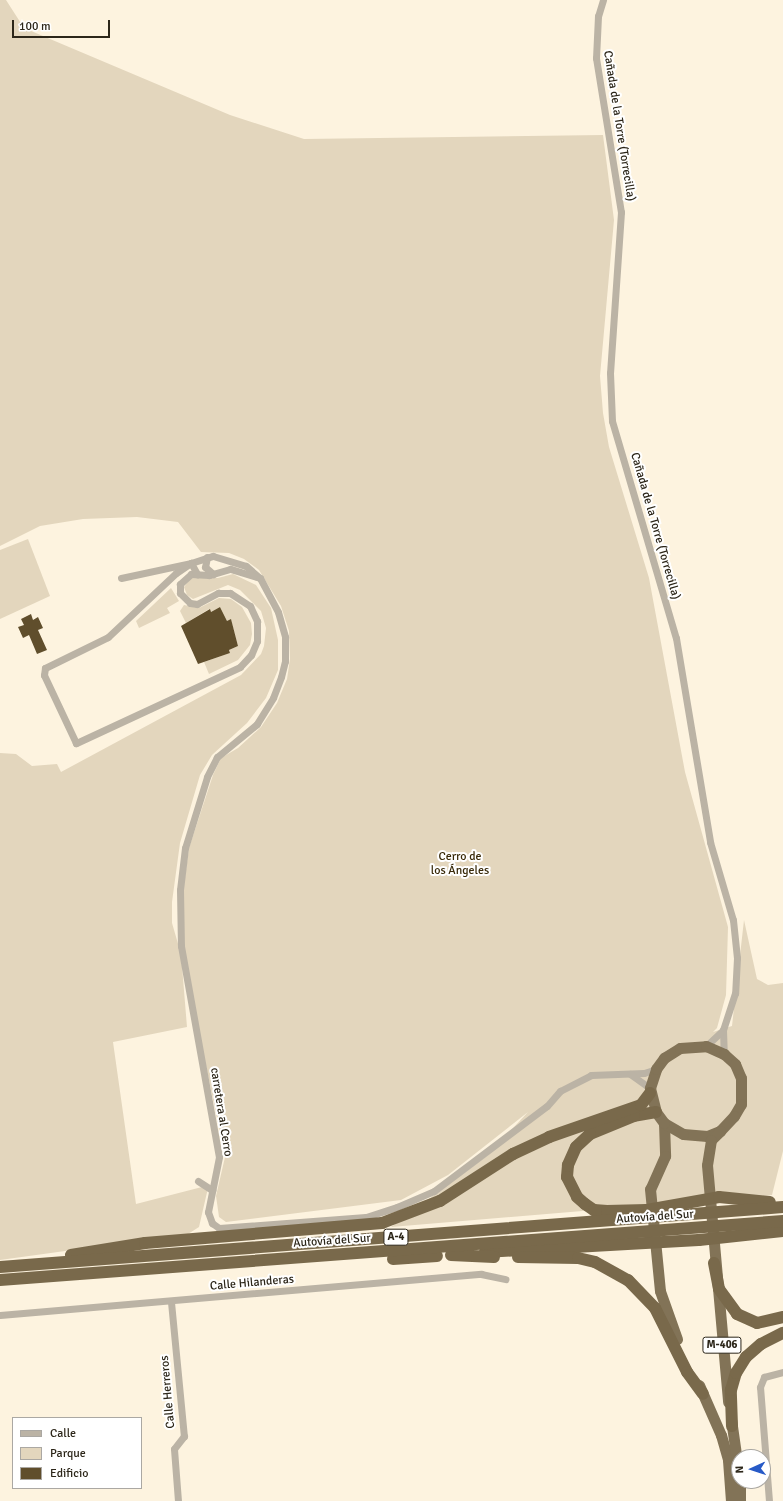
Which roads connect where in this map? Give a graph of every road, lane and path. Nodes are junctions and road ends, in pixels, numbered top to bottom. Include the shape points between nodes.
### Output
1 (603, 0) edge
2 (208, 557) junction
3 (191, 562) junction
4 (196, 574) junction
5 (213, 574) junction
6 (121, 578) dead end
7 (260, 578) junction
8 (722, 1030) junction
9 (706, 1046) junction
10 (724, 1054) junction
11 (656, 1069) junction
12 (630, 1074) junction
13 (650, 1090) junction
14 (656, 1112) junction
15 (664, 1123) junction
16 (720, 1131) junction
17 (198, 1181) dead end
18 (212, 1190) junction
19 (783, 1201) edge
20 (783, 1207) edge
21 (783, 1221) edge
22 (783, 1231) edge
23 (753, 1234) junction
24 (783, 1240) edge
25 (451, 1255) junction
26 (307, 1257) junction
27 (714, 1263) junction
28 (4, 1267) edge
29 (505, 1279) dead end
30 (0, 1280) edge
31 (171, 1302) junction
32 (0, 1315) edge
33 (783, 1317) edge
34 (783, 1333) edge
35 (783, 1372) edge
36 (703, 1394) junction
37 (732, 1426) junction
38 (735, 1449) edge
39 (740, 1489) edge
40 (178, 1501) edge
41 (731, 1501) edge
42 (740, 1501) edge
43 (769, 1501) edge

1 - 8 street, Cañada de la Torre (Torrecilla) via 598,16 596,58 621,212 610,373 612,421 676,638 706,816 733,920 737,958 735,993
2 - 3 street
2 - 5 street via 206,567
2 - 7 street via 227,558 246,566
3 - 4 street
3 - 4 street via 108,637 45,668 44,675 76,743 240,667 250,655 257,641 257,621 250,606 230,594 218,593 204,602 190,603 180,593 180,584 184,577
3 - 6 street
4 - 5 street
5 - 7 street via 230,569
7 - 18 street, carretera al Cerro via 278,612 285,637 285,661 281,677 273,698 257,724 217,757 207,777 185,848 180,890 182,946 219,1157
8 - 9 street
8 - 10 street, Cañada de la Torre (Torrecilla)
9 - 10 highway, M-406
9 - 11 highway, M-406 via 680,1048 664,1058
10 - 16 highway, M-406 via 734,1064 741,1078 741,1104
11 - 12 street
11 - 13 highway, M-406
12 - 13 street
12 - 18 street, carretera al Cerro via 591,1075 560,1091 547,1106 434,1191 366,1217 219,1228 212,1223 208,1212
13 - 14 highway
13 - 28 highway via 640,1105 549,1137 513,1154 440,1201 382,1223 145,1243
14 - 15 highway
14 - 19 highway via 634,1116 590,1134 576,1147 568,1165 568,1177 574,1192 585,1204 594,1210 607,1211 647,1210 719,1197 761,1203
15 - 16 highway via 683,1134 707,1136
15 - 36 highway, M-406 via 665,1156 650,1189 656,1267 671,1326
16 - 27 highway, M-406 via 708,1149
17 - 18 street
20 - 28 highway, Autovía del Sur / A-4
21 - 26 highway, Autovía del Sur / A-4
22 - 23 highway
23 - 24 highway
23 - 25 highway
25 - 26 highway via 337,1262
25 - 36 highway via 578,1258 612,1270 643,1293 655,1308 687,1372
26 - 30 highway, Autovía del Sur / A-4
27 - 33 highway via 719,1289 737,1314 758,1323
27 - 37 highway, M-406
29 - 31 street, Calle Hilanderas via 481,1274
31 - 32 street, Calle Hilanderas
31 - 40 street, Calle Herreros via 184,1436 174,1449
34 - 37 highway via 761,1344 746,1357 736,1373 731,1390
35 - 43 street via 764,1377 760,1387
36 - 41 highway, M-406 via 728,1460
37 - 38 highway, M-406
39 - 42 highway

